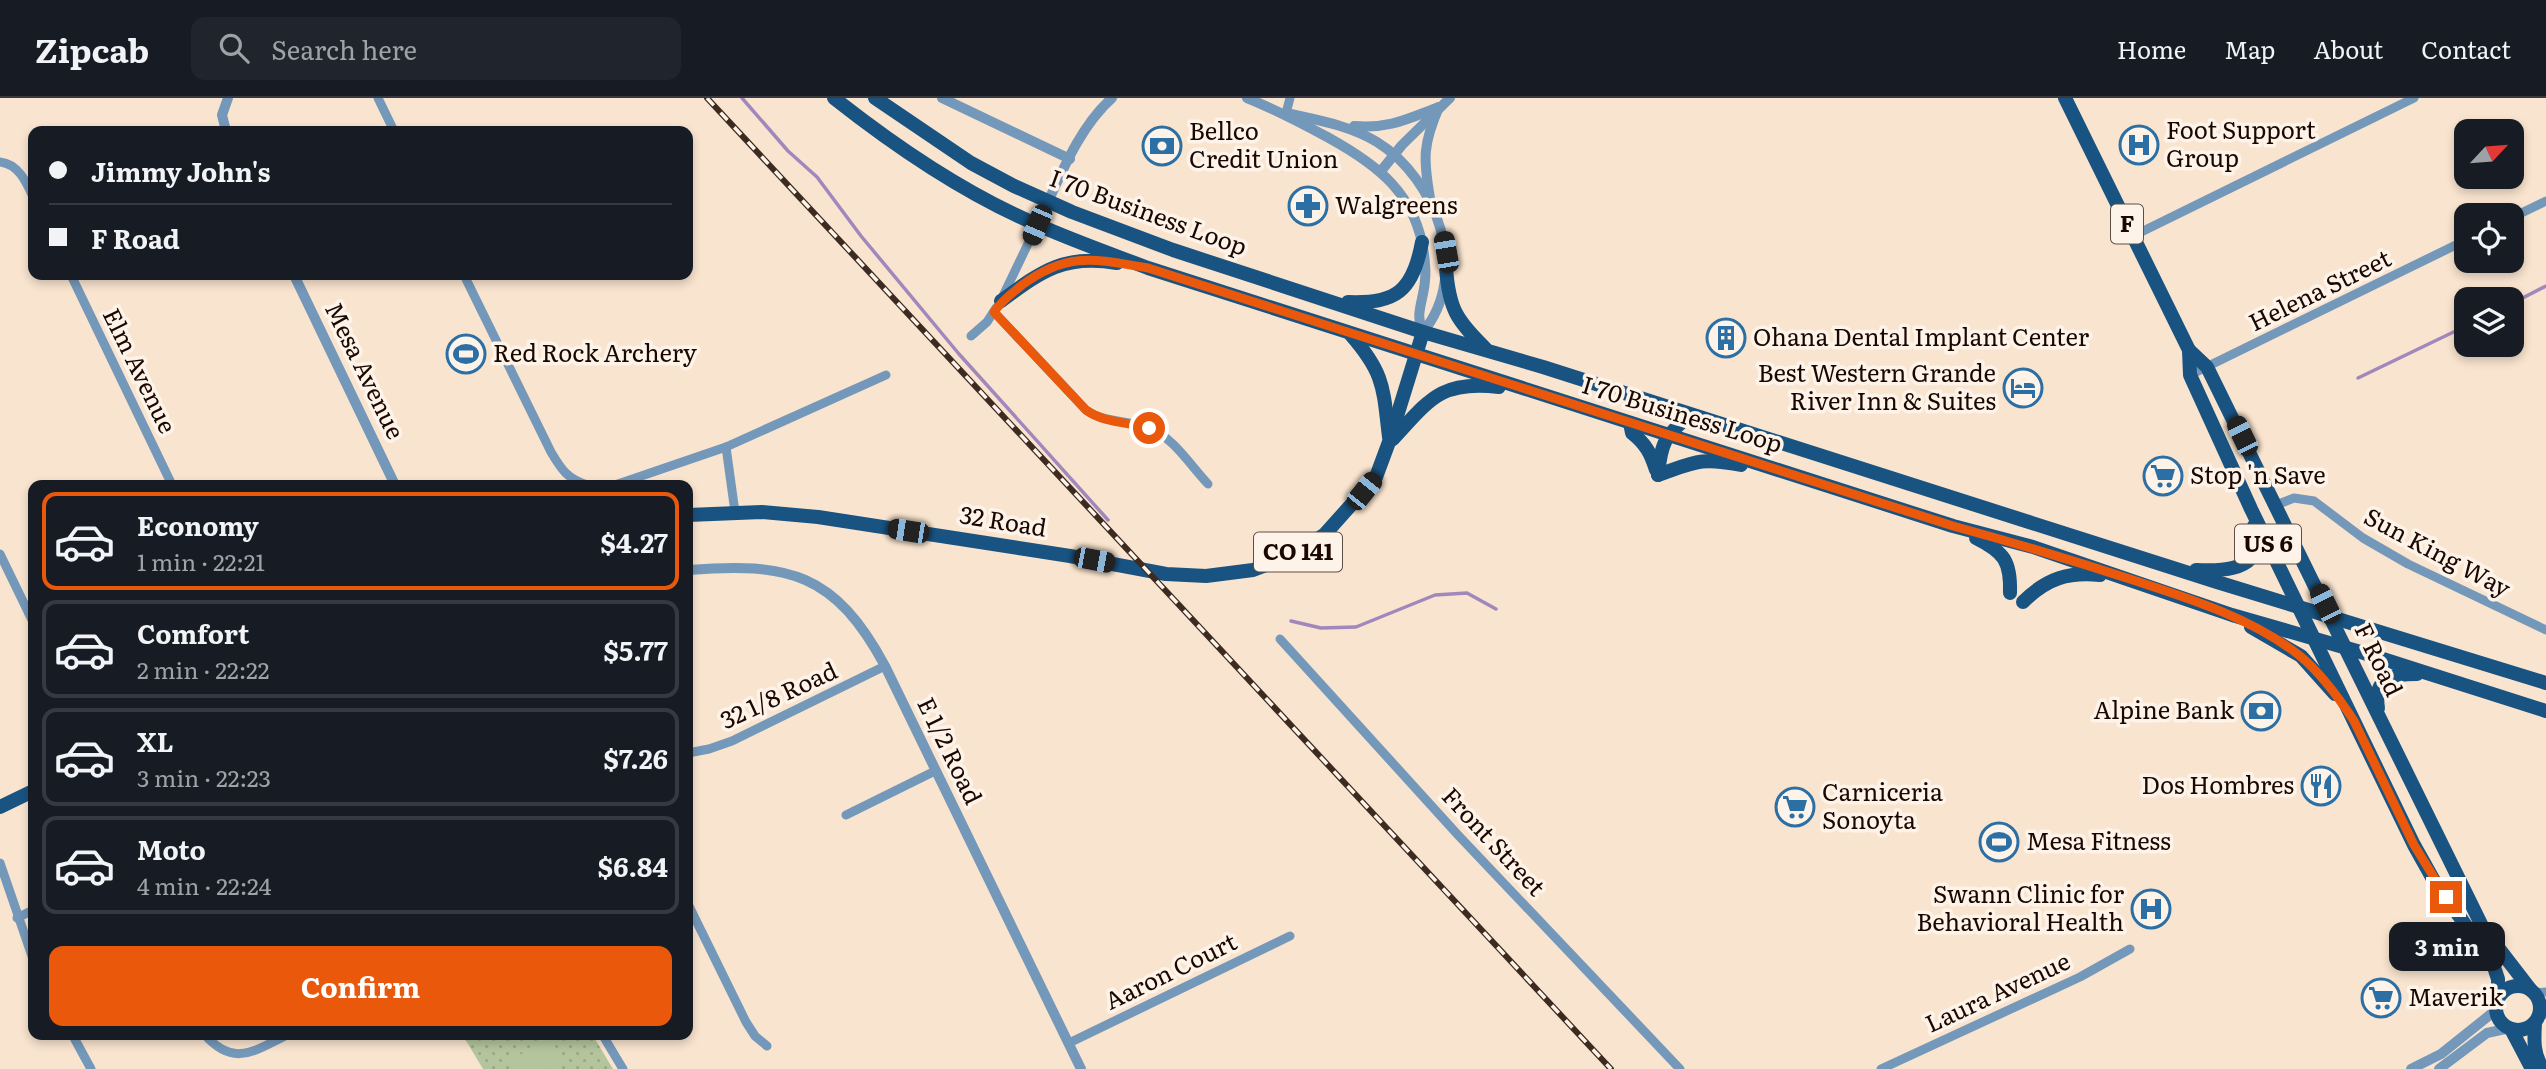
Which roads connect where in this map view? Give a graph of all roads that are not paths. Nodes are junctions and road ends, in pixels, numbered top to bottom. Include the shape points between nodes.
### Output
1 (378, 98) edge
2 (834, 98) edge
3 (875, 98) edge
4 (942, 98) edge
5 (1112, 98) edge
6 (1247, 98) edge
7 (1290, 98) edge
8 (1450, 98) edge
9 (2065, 98) edge
10 (2414, 98) edge
11 (226, 101) edge
12 (1439, 107) junction
13 (1286, 113) junction
14 (1336, 124) junction
15 (225, 126) edge
16 (392, 126) edge
17 (1394, 155) junction
18 (1070, 159) junction
19 (0, 162) edge
20 (1381, 171) junction
21 (28, 186) edge
22 (2546, 201) edge
23 (1048, 202) junction
24 (1432, 207) junction
25 (2524, 212) edge
26 (1037, 225) junction
27 (2133, 236) junction
28 (1422, 242) junction
29 (2454, 246) edge
30 (1148, 268) junction
31 (1446, 268) junction
32 (73, 280) edge
33 (296, 280) edge
34 (466, 280) edge
35 (1317, 297) junction
36 (998, 306) junction
37 (1423, 332) junction
38 (1349, 333) junction
39 (971, 336) dead end
40 (2189, 350) junction
41 (1489, 351) junction
42 (1416, 355) junction
43 (2207, 367) junction
44 (886, 375) dead end
45 (2190, 375) junction
46 (1536, 392) junction
47 (1690, 415) junction
48 (1630, 424) junction
49 (1668, 434) junction
50 (1389, 442) junction
51 (726, 447) junction
52 (1658, 475) junction
53 (1811, 479) junction
54 (170, 480) edge
55 (394, 480) edge
56 (574, 480) edge
57 (630, 480) edge
58 (1208, 484) dead end
59 (2276, 505) junction
60 (2251, 509) junction
61 (735, 512) junction
62 (693, 515) edge
63 (1953, 526) junction
64 (0, 554) edge
65 (2156, 562) junction
66 (693, 569) edge
67 (2130, 579) junction
68 (2010, 593) dead end
69 (2023, 602) dead end
70 (2300, 608) junction
71 (28, 612) edge
72 (2232, 615) junction
73 (2332, 617) junction
74 (2546, 630) edge
75 (2315, 638) junction
76 (1280, 639) dead end
77 (2347, 648) junction
78 (885, 666) junction
79 (2430, 674) junction
80 (2546, 683) edge
81 (2546, 710) edge
82 (2379, 712) junction
83 (2354, 721) junction
84 (693, 752) edge
85 (935, 771) junction
86 (28, 793) edge
87 (0, 807) edge
88 (846, 815) dead end
89 (0, 863) edge
90 (28, 913) edge
91 (693, 914) edge
92 (18, 918) junction
93 (1290, 936) dead end
94 (28, 945) edge
95 (2130, 949) dead end
96 (2537, 991) edge
97 (2497, 1004) junction
98 (2540, 1018) edge
99 (2510, 1028) junction
100 (75, 1040) edge
101 (210, 1040) edge
102 (276, 1040) edge
103 (606, 1040) edge
104 (1069, 1043) junction
105 (767, 1046) dead end
106 (91, 1069) edge
107 (623, 1069) edge
108 (1082, 1069) edge
109 (1680, 1069) edge
110 (1881, 1069) edge
111 (2411, 1069) edge
112 (2439, 1069) edge
113 (2532, 1069) edge
114 (2543, 1069) edge

1 - 16 street
2 - 26 main road, I 70 Business Loop via 936,170
3 - 23 main road, I 70 Business Loop via 971,163
4 - 18 street
5 - 18 street via 1096,115
6 - 13 street, 32 Road
7 - 13 street
8 - 12 street
9 - 27 main road, F Road / F
10 - 27 street
11 - 15 street
12 - 14 street via 1393,125
12 - 17 street
12 - 24 street via 1424,148
13 - 14 street, 32 Road
13 - 20 street, 32 Road
14 - 17 street, 32 Road
17 - 20 street
17 - 24 street, 32 Road
18 - 23 street
19 - 21 street via 16,169
20 - 28 street, 32 Road via 1407,205
22 - 25 street
23 - 26 street
23 - 35 main road, I 70 Business Loop via 1173,250
24 - 31 street, 32 Road via 1443,237
26 - 30 main road, I 70 Business Loop
26 - 36 street
27 - 40 main road, F Road / F
28 - 35 main road via 1413,277 1393,296 1367,303
28 - 37 street, 32 Road via 1425,282 1418,322
29 - 43 street, Helena Street
30 - 36 main road via 1105,261 1066,262 1042,271
30 - 38 main road, I 70 Business Loop
31 - 37 street, 32 Road via 1437,312
31 - 41 main road via 1456,317
32 - 54 street, Elm Avenue
33 - 55 street, Mesa Avenue
34 - 56 street via 551,452
35 - 37 main road, I 70 Business Loop
36 - 39 street
36 - 58 street via 1086,410 1159,433
37 - 41 main road, I 70 Business Loop
37 - 42 main road, 32 Road / CO 141
38 - 42 main road, I 70 Business Loop
38 - 50 main road via 1380,379
40 - 43 main road, F Road / US 6
40 - 45 main road, F Road / US 6
41 - 47 main road, I 70 Business Loop
42 - 46 main road, I 70 Business Loop
42 - 50 main road, 32 Road / CO 141
43 - 45 street, Helena Street
43 - 59 main road, F Road / US 6
44 - 51 street
45 - 60 main road, F Road / US 6
46 - 48 main road, I 70 Business Loop
46 - 50 main road via 1480,386 1449,389 1430,399
47 - 49 main road
47 - 65 main road, I 70 Business Loop
48 - 49 main road, I 70 Business Loop
48 - 52 main road
49 - 52 main road
49 - 53 main road, I 70 Business Loop
50 - 61 main road, 32 Road / CO 141 via 1376,477 1325,534 1273,564 1229,574 1166,574 830,519
51 - 57 street
51 - 61 street
52 - 53 main road via 1712,460
53 - 63 main road, I 70 Business Loop
59 - 73 main road, F Road / US 6
59 - 74 street, Sun King Way via 2294,498 2314,501 2408,564
60 - 65 main road via 2257,545 2241,565 2212,571
60 - 70 main road, F Road / US 6
61 - 62 main road, 32 Road / CO 141
63 - 67 main road, I 70 Business Loop
63 - 68 main road via 2005,558
64 - 71 street
65 - 70 main road, I 70 Business Loop
66 - 78 street, E 1/2 Road via 754,568 816,584 849,611
67 - 69 main road via 2063,575
67 - 72 main road, I 70 Business Loop
70 - 73 main road, I 70 Business Loop
70 - 75 main road, F Road / US 6
72 - 75 main road, I 70 Business Loop
72 - 83 main road, US 6 via 2301,656
73 - 77 main road, F Road / US 6
73 - 80 main road, I 70 Business Loop
75 - 77 main road, I 70 Business Loop
75 - 83 main road, F Road / US 6
76 - 109 street, Front Street
77 - 79 main road, I 70 Business Loop
77 - 82 main road, F Road / US 6
78 - 84 street, 32 1/8 Road via 732,741
78 - 85 street, E 1/2 Road
79 - 81 main road, I 70 Business Loop
79 - 82 main road via 2388,677 2378,691
82 - 96 main road, F Road / US 6 via 2483,928
83 - 97 main road, F Road / US 6 via 2433,879 2493,964
85 - 88 street
85 - 104 street, E 1/2 Road
86 - 87 main road
89 - 92 street
90 - 92 street
91 - 105 street via 746,1022
92 - 94 street
93 - 104 street, Aaron Court
95 - 110 street, Laura Avenue via 2080,978
96 - 97 main road via 2512,986
96 - 98 main road
97 - 99 main road, US 6 via 2501,1021
97 - 111 street via 2441,1054
98 - 99 main road via 2524,1029
98 - 114 main road via 2534,1047
99 - 112 street via 2487,1033
99 - 113 main road, US 6
100 - 106 street
101 - 102 street via 230,1055
103 - 107 street
104 - 108 street, E 1/2 Road

